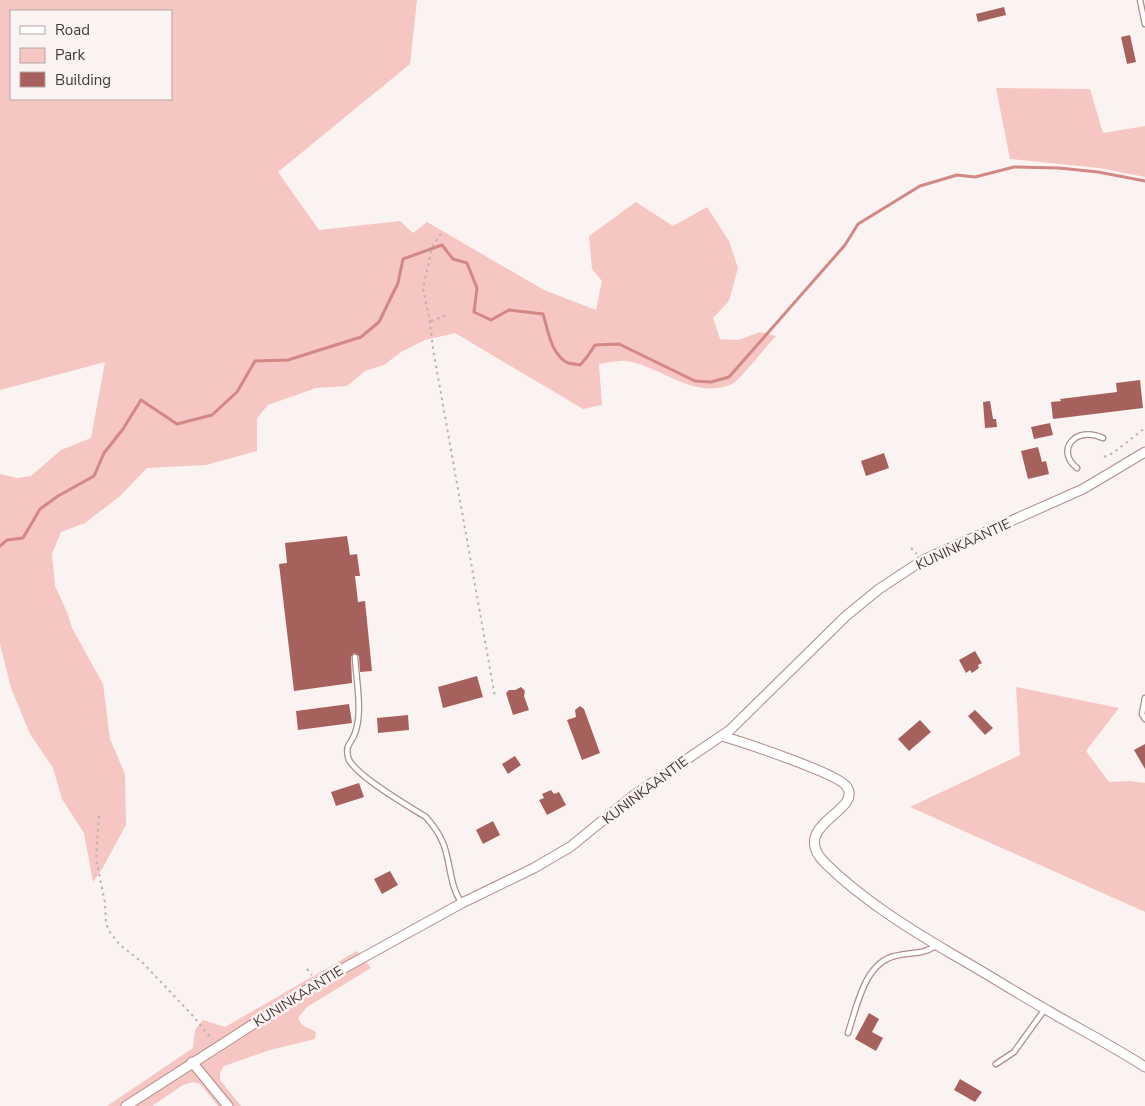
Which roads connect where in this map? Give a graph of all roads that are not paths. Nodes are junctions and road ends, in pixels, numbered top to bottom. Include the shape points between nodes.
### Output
1 (1140, 0) edge
2 (1145, 24) edge
3 (1103, 438) dead end
4 (1145, 452) edge
5 (1077, 468) dead end
6 (355, 656) dead end
7 (1145, 698) edge
8 (1145, 719) edge
9 (722, 736) junction
10 (462, 903) junction
11 (937, 945) junction
12 (1044, 1009) junction
13 (848, 1033) dead end
14 (192, 1062) junction
15 (996, 1064) dead end
16 (1145, 1067) edge
17 (126, 1106) edge
18 (228, 1106) edge

1 - 2 lane
3 - 5 lane via 1082,434 1074,439 1068,448 1071,463
4 - 9 street, KUNINKAANTIE via 1084,489 923,560 902,573 846,616
6 - 10 lane via 358,715 355,733 348,745 348,758 360,774 426,817 434,826 444,843 456,895
7 - 8 lane via 1142,714
9 - 10 street, KUNINKAANTIE via 634,795 570,847
9 - 11 street via 797,762 847,785 850,792 847,801 816,833 814,842 819,856 862,895
10 - 14 street, KUNINKAANTIE via 317,983
11 - 12 street
11 - 13 lane via 924,953 883,960 871,973 861,993
12 - 15 lane via 1014,1052
12 - 16 street
14 - 17 street, KUNINKAANTIE
14 - 18 street

